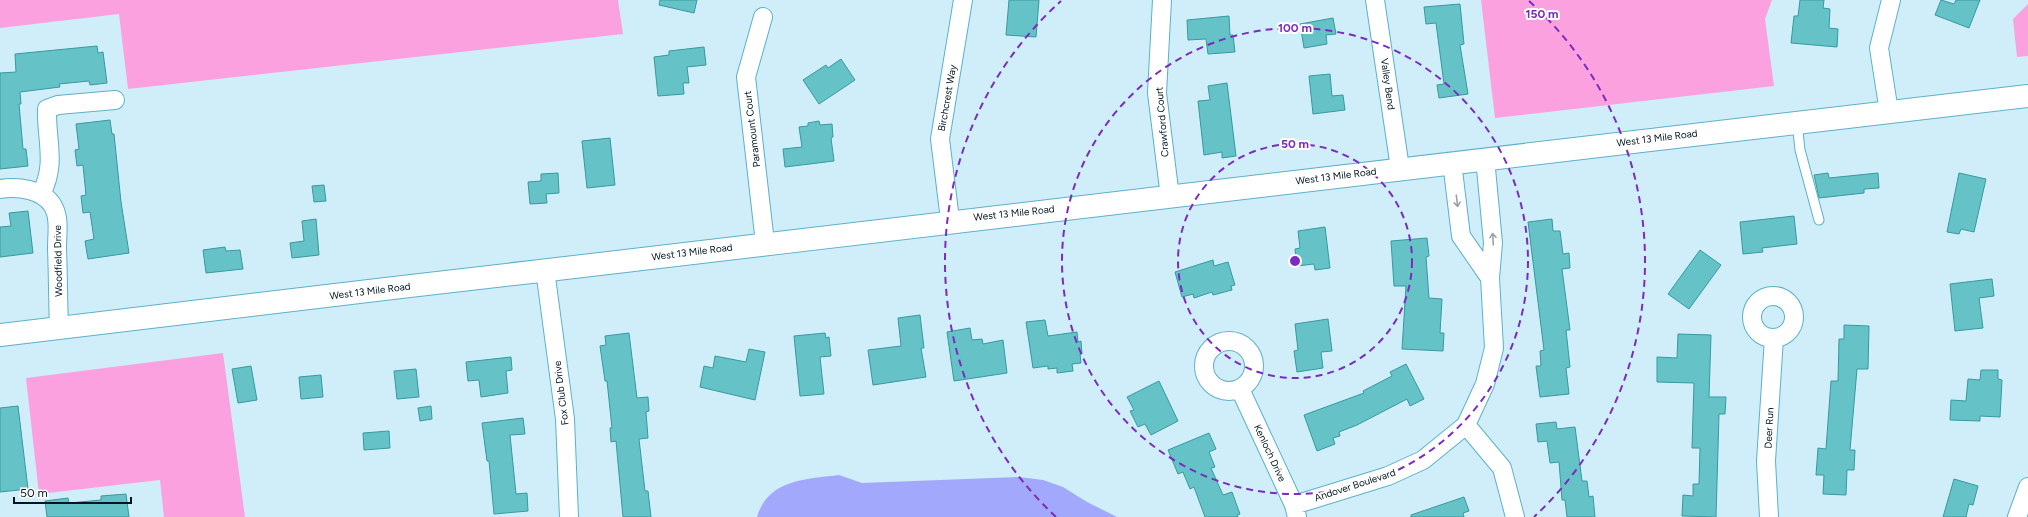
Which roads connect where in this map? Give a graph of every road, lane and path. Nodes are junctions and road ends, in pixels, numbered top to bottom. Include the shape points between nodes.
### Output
1 (963, 0) edge
2 (1162, 0) edge
3 (1375, 0) edge
4 (1891, 0) edge
5 (763, 17) dead end
6 (2028, 96) edge
7 (115, 100) dead end
8 (1889, 112) junction
9 (1797, 122) junction
10 (1485, 158) junction
11 (1452, 162) junction
12 (1400, 168) junction
13 (0, 189) edge
14 (41, 194) junction
15 (1170, 197) junction
16 (950, 220) junction
17 (1819, 220) dead end
18 (765, 243) junction
19 (545, 270) junction
20 (1490, 278) junction
21 (59, 328) junction
22 (0, 335) edge
23 (1774, 338) dead end
24 (1240, 389) dead end
25 (1466, 425) junction
26 (2028, 487) edge
27 (1296, 511) edge
28 (569, 517) edge
29 (1515, 517) edge
30 (1769, 517) edge
31 (2017, 517) edge

1 - 16 street, Birchcrest Way via 940,139
2 - 15 street, Crawford Court via 1158,93
3 - 12 street, Valley Bend
4 - 8 street via 1879,48
5 - 18 street, Paramount Court via 746,77
6 - 8 street, West 13 Mile Road
7 - 14 street via 58,105 47,109 51,162 46,185
8 - 9 street, West 13 Mile Road
9 - 10 street, West 13 Mile Road
9 - 17 lane via 1800,150
10 - 11 street, West 13 Mile Road
20 -> 10 street, Andover Boulevard via 1493,243
11 - 12 street, West 13 Mile Road
11 -> 20 street via 1461,236
12 - 15 street, West 13 Mile Road
13 - 14 street via 14,188
14 - 21 street, Woodfield Drive via 53,205 58,223
15 - 16 street, West 13 Mile Road
16 - 18 street, West 13 Mile Road
18 - 19 street, West 13 Mile Road
19 - 21 street, West 13 Mile Road
19 - 28 street, Fox Club Drive via 565,419
20 - 25 street, Andover Boulevard via 1494,348 1485,384
21 - 22 street, West 13 Mile Road
23 - 30 street, Deer Run via 1766,461
24 - 27 street, Kenloch Drive
25 - 27 street, Andover Boulevard via 1423,460
25 - 29 street via 1502,468
26 - 31 street

